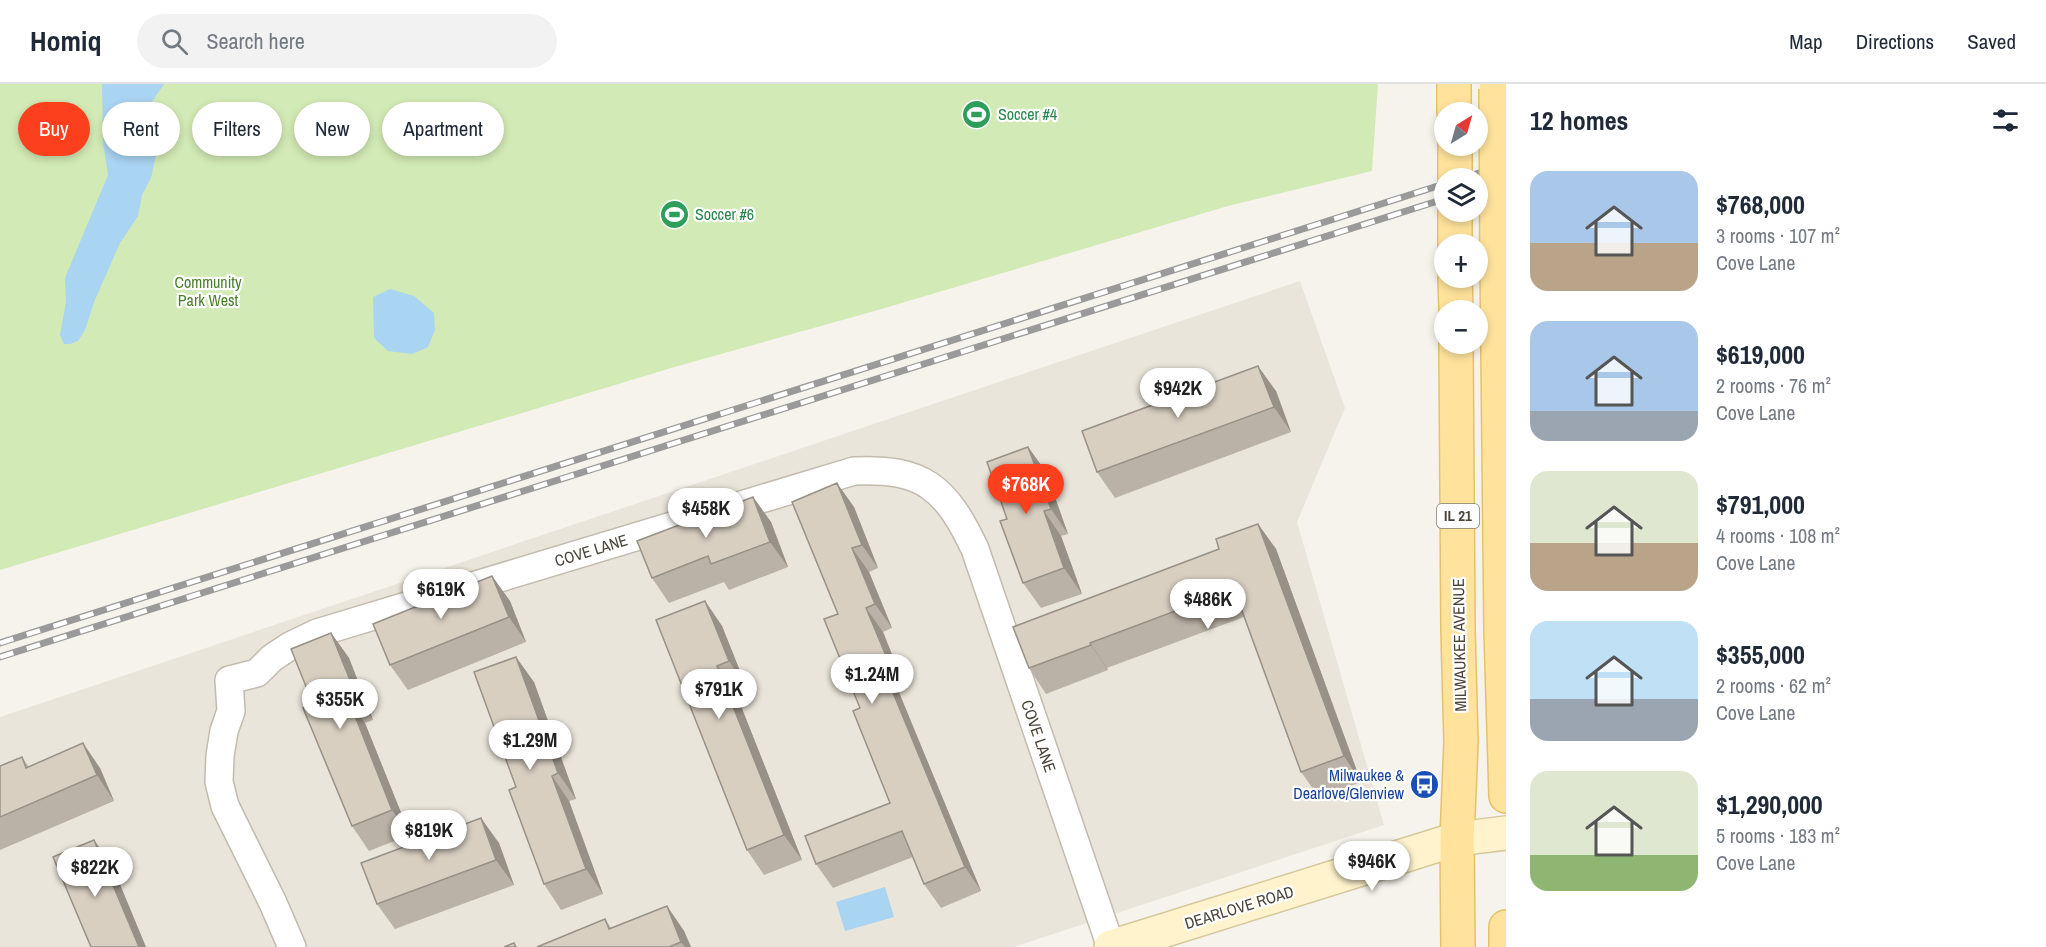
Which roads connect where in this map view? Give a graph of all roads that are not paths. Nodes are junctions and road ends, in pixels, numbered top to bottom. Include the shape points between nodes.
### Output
1 (1496, 86) edge
2 (1456, 354) edge
3 (1506, 796) edge
4 (1506, 833) edge
5 (1457, 839) junction
6 (1506, 927) edge
7 (292, 947) edge
8 (1111, 947) edge
9 (1458, 947) edge
10 (1506, 947) edge

1 - 3 main road, IL 21, bridge
2 - 5 main road, MILWAUKEE AVENUE / IL 21 via 1461,742
4 - 5 main road, DEARLOVE ROAD
5 - 8 main road, DEARLOVE ROAD
5 - 9 main road, MILWAUKEE AVENUE / IL 21
6 - 10 main road
7 - 8 street, COVE LANE via 225,806 219,782 222,739 231,711 229,680 257,673 290,646 317,633 854,471 873,470 915,478 947,500 975,549

